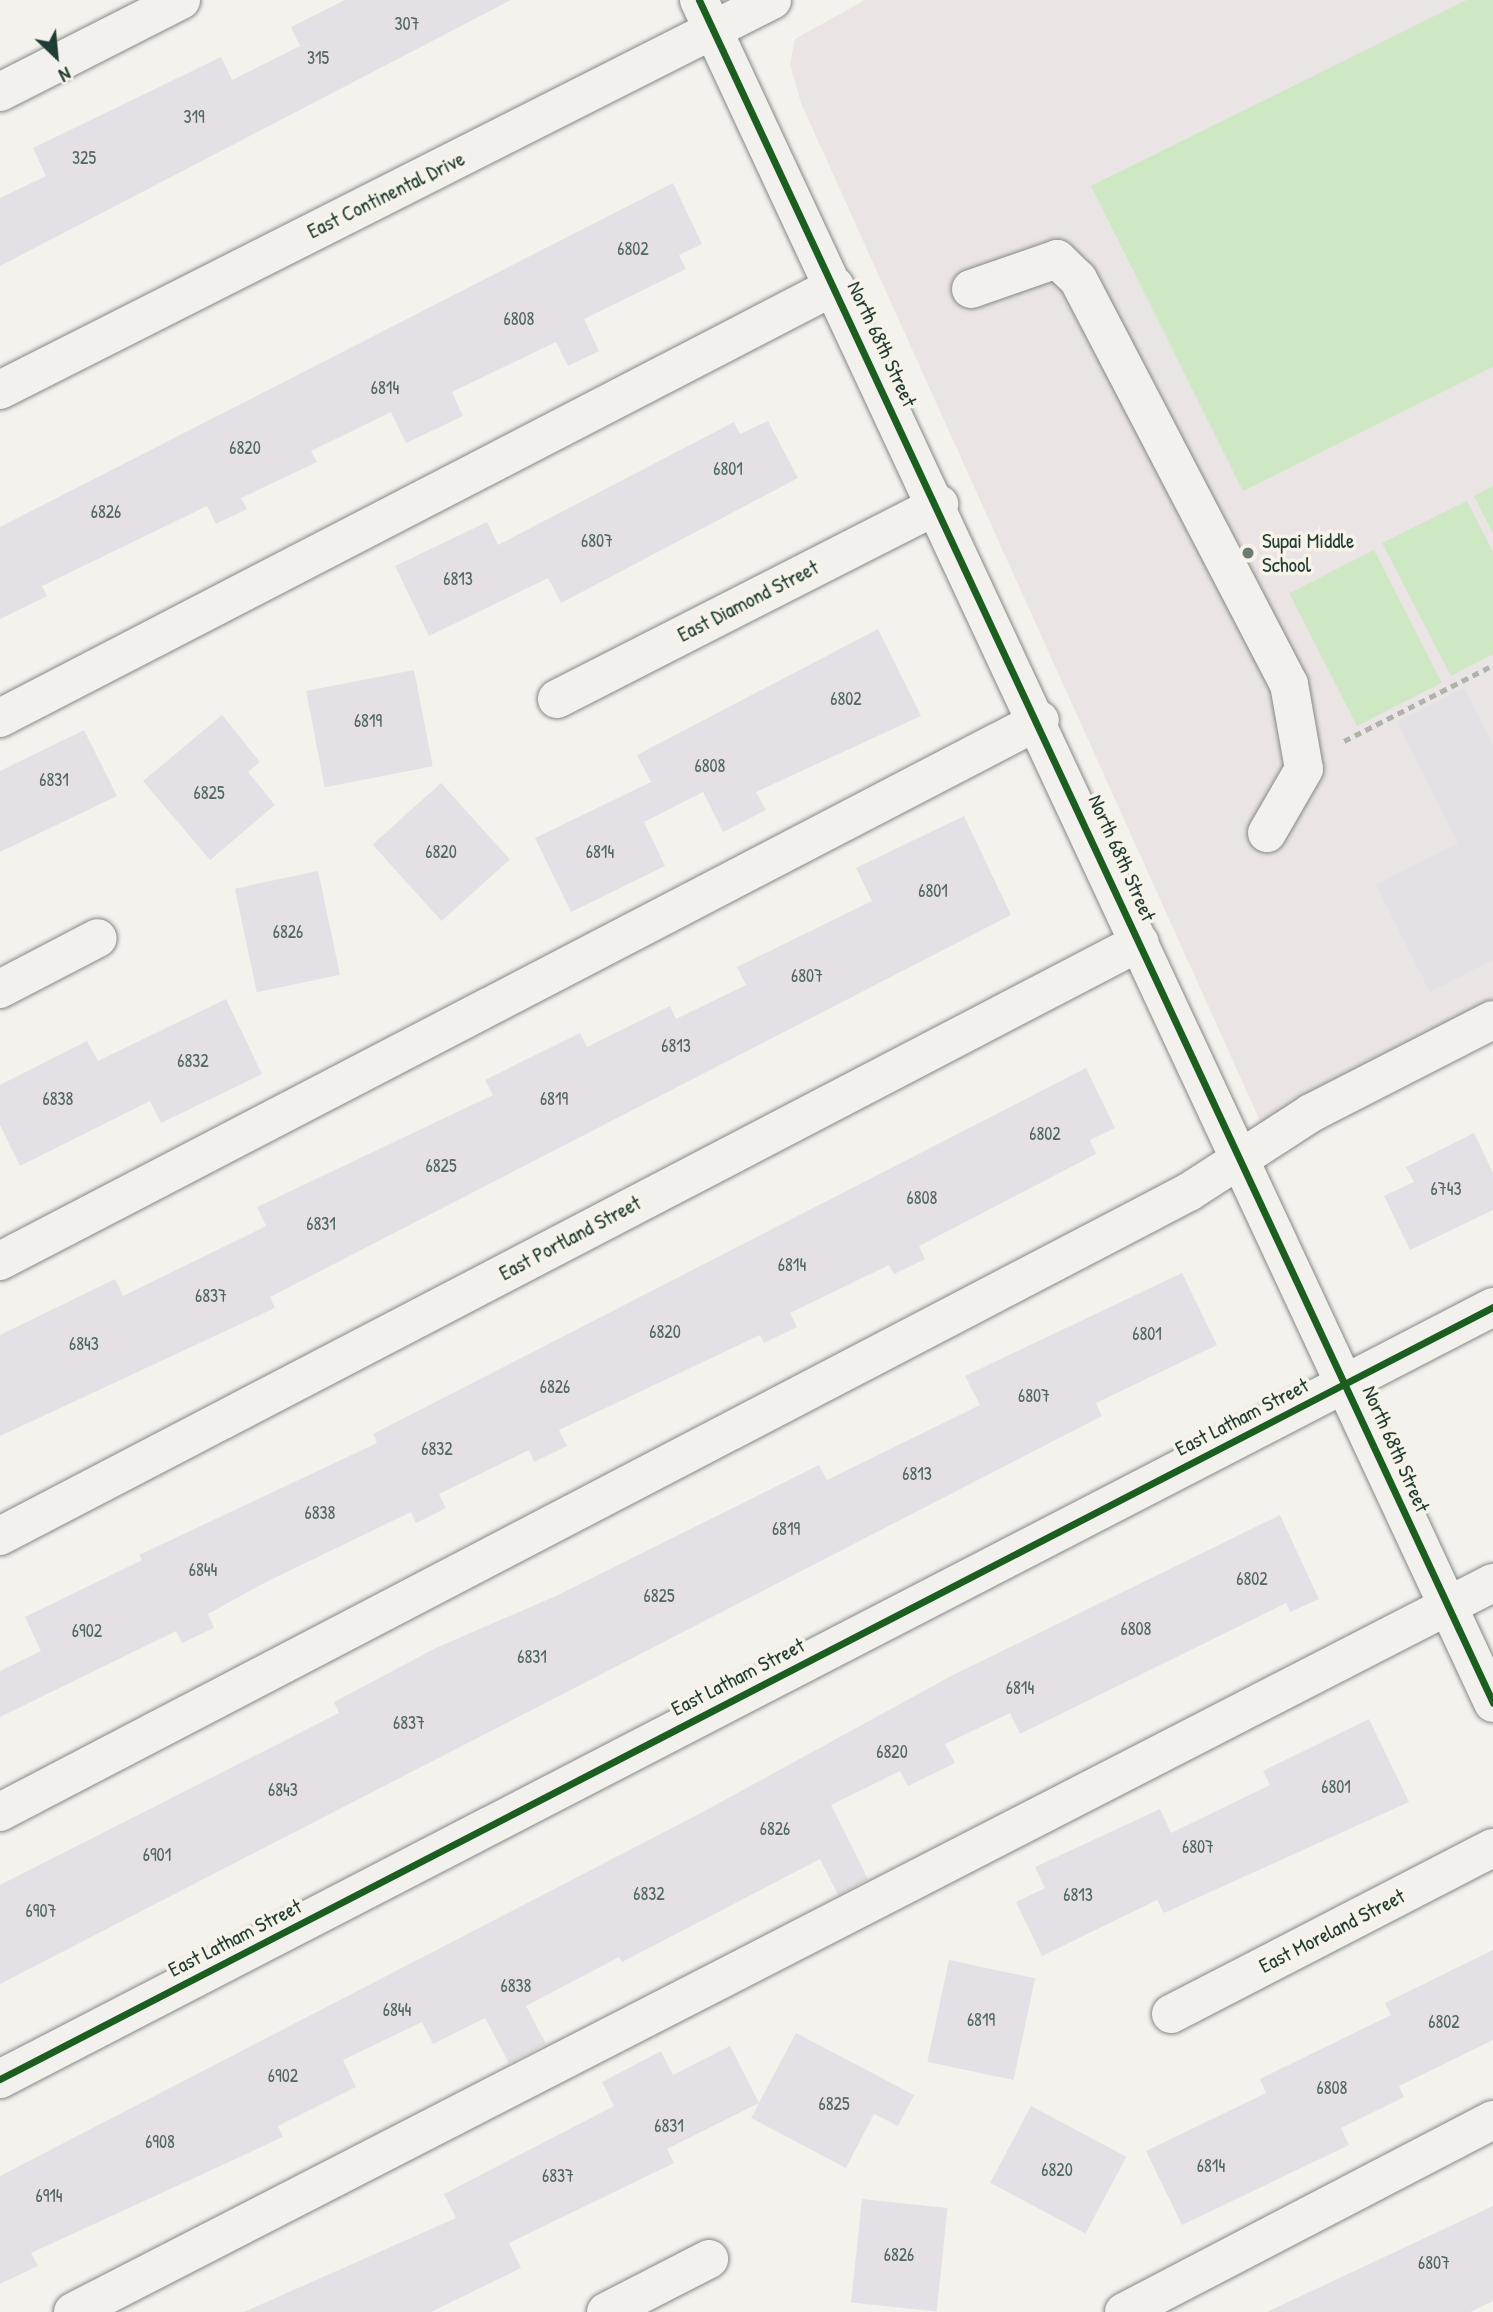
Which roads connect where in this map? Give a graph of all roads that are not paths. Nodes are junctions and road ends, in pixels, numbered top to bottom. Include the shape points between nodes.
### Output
1 (181, 0) edge
2 (772, 0) edge
3 (706, 15) edge
4 (0, 92) edge
5 (835, 286) junction
6 (971, 289) dead end
7 (0, 390) edge
8 (939, 504) junction
9 (557, 699) dead end
10 (0, 718) edge
11 (1040, 720) junction
12 (1267, 833) dead end
13 (98, 938) dead end
14 (1140, 942) junction
15 (0, 989) edge
16 (1493, 1020) edge
17 (1242, 1157) junction
18 (0, 1261) edge
19 (1493, 1307) edge
20 (1347, 1381) junction
21 (0, 1536) edge
22 (1493, 1583) edge
23 (1447, 1606) junction
24 (1493, 1703) edge
25 (0, 1812) edge
26 (1493, 1848) edge
27 (1171, 2014) dead end
28 (0, 2079) edge
29 (1493, 2120) edge
30 (709, 2259) dead end
31 (74, 2312) edge
32 (606, 2312) edge
33 (1124, 2312) edge

1 - 4 street
2 - 3 street, East Continental Drive
3 - 5 street, North 68th Street
3 - 7 street, East Continental Drive
5 - 8 street, North 68th Street
5 - 10 street
6 - 12 street via 1057,259 1078,279 1289,684 1304,769
8 - 9 street, East Diamond Street
8 - 11 street, North 68th Street
11 - 14 street, North 68th Street
11 - 18 street
13 - 15 street
14 - 17 street, North 68th Street
14 - 21 street, East Portland Street
16 - 17 street via 1311,1113
17 - 20 street, North 68th Street
17 - 25 street via 1177,1199
19 - 20 street, East Latham Street
20 - 23 street, North 68th Street
20 - 28 street, East Latham Street
22 - 23 street
23 - 24 street, North 68th Street
23 - 31 street
26 - 27 street, East Moreland Street
29 - 33 street
30 - 32 street

